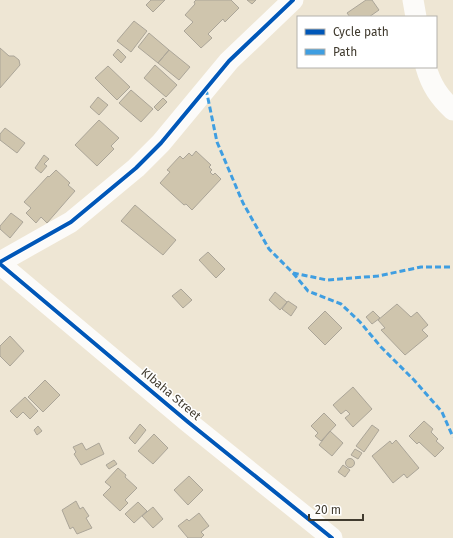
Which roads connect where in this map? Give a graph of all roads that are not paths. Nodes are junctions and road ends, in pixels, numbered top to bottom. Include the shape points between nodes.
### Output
1 (293, 0) edge
2 (413, 0) edge
3 (416, 16) edge
4 (426, 68) edge
5 (453, 110) edge
6 (0, 263) edge
7 (332, 538) edge

1 - 6 street via 229,61 161,143 136,168 71,222
2 - 3 street
4 - 5 street via 434,88
6 - 7 street, KIbaha Street

